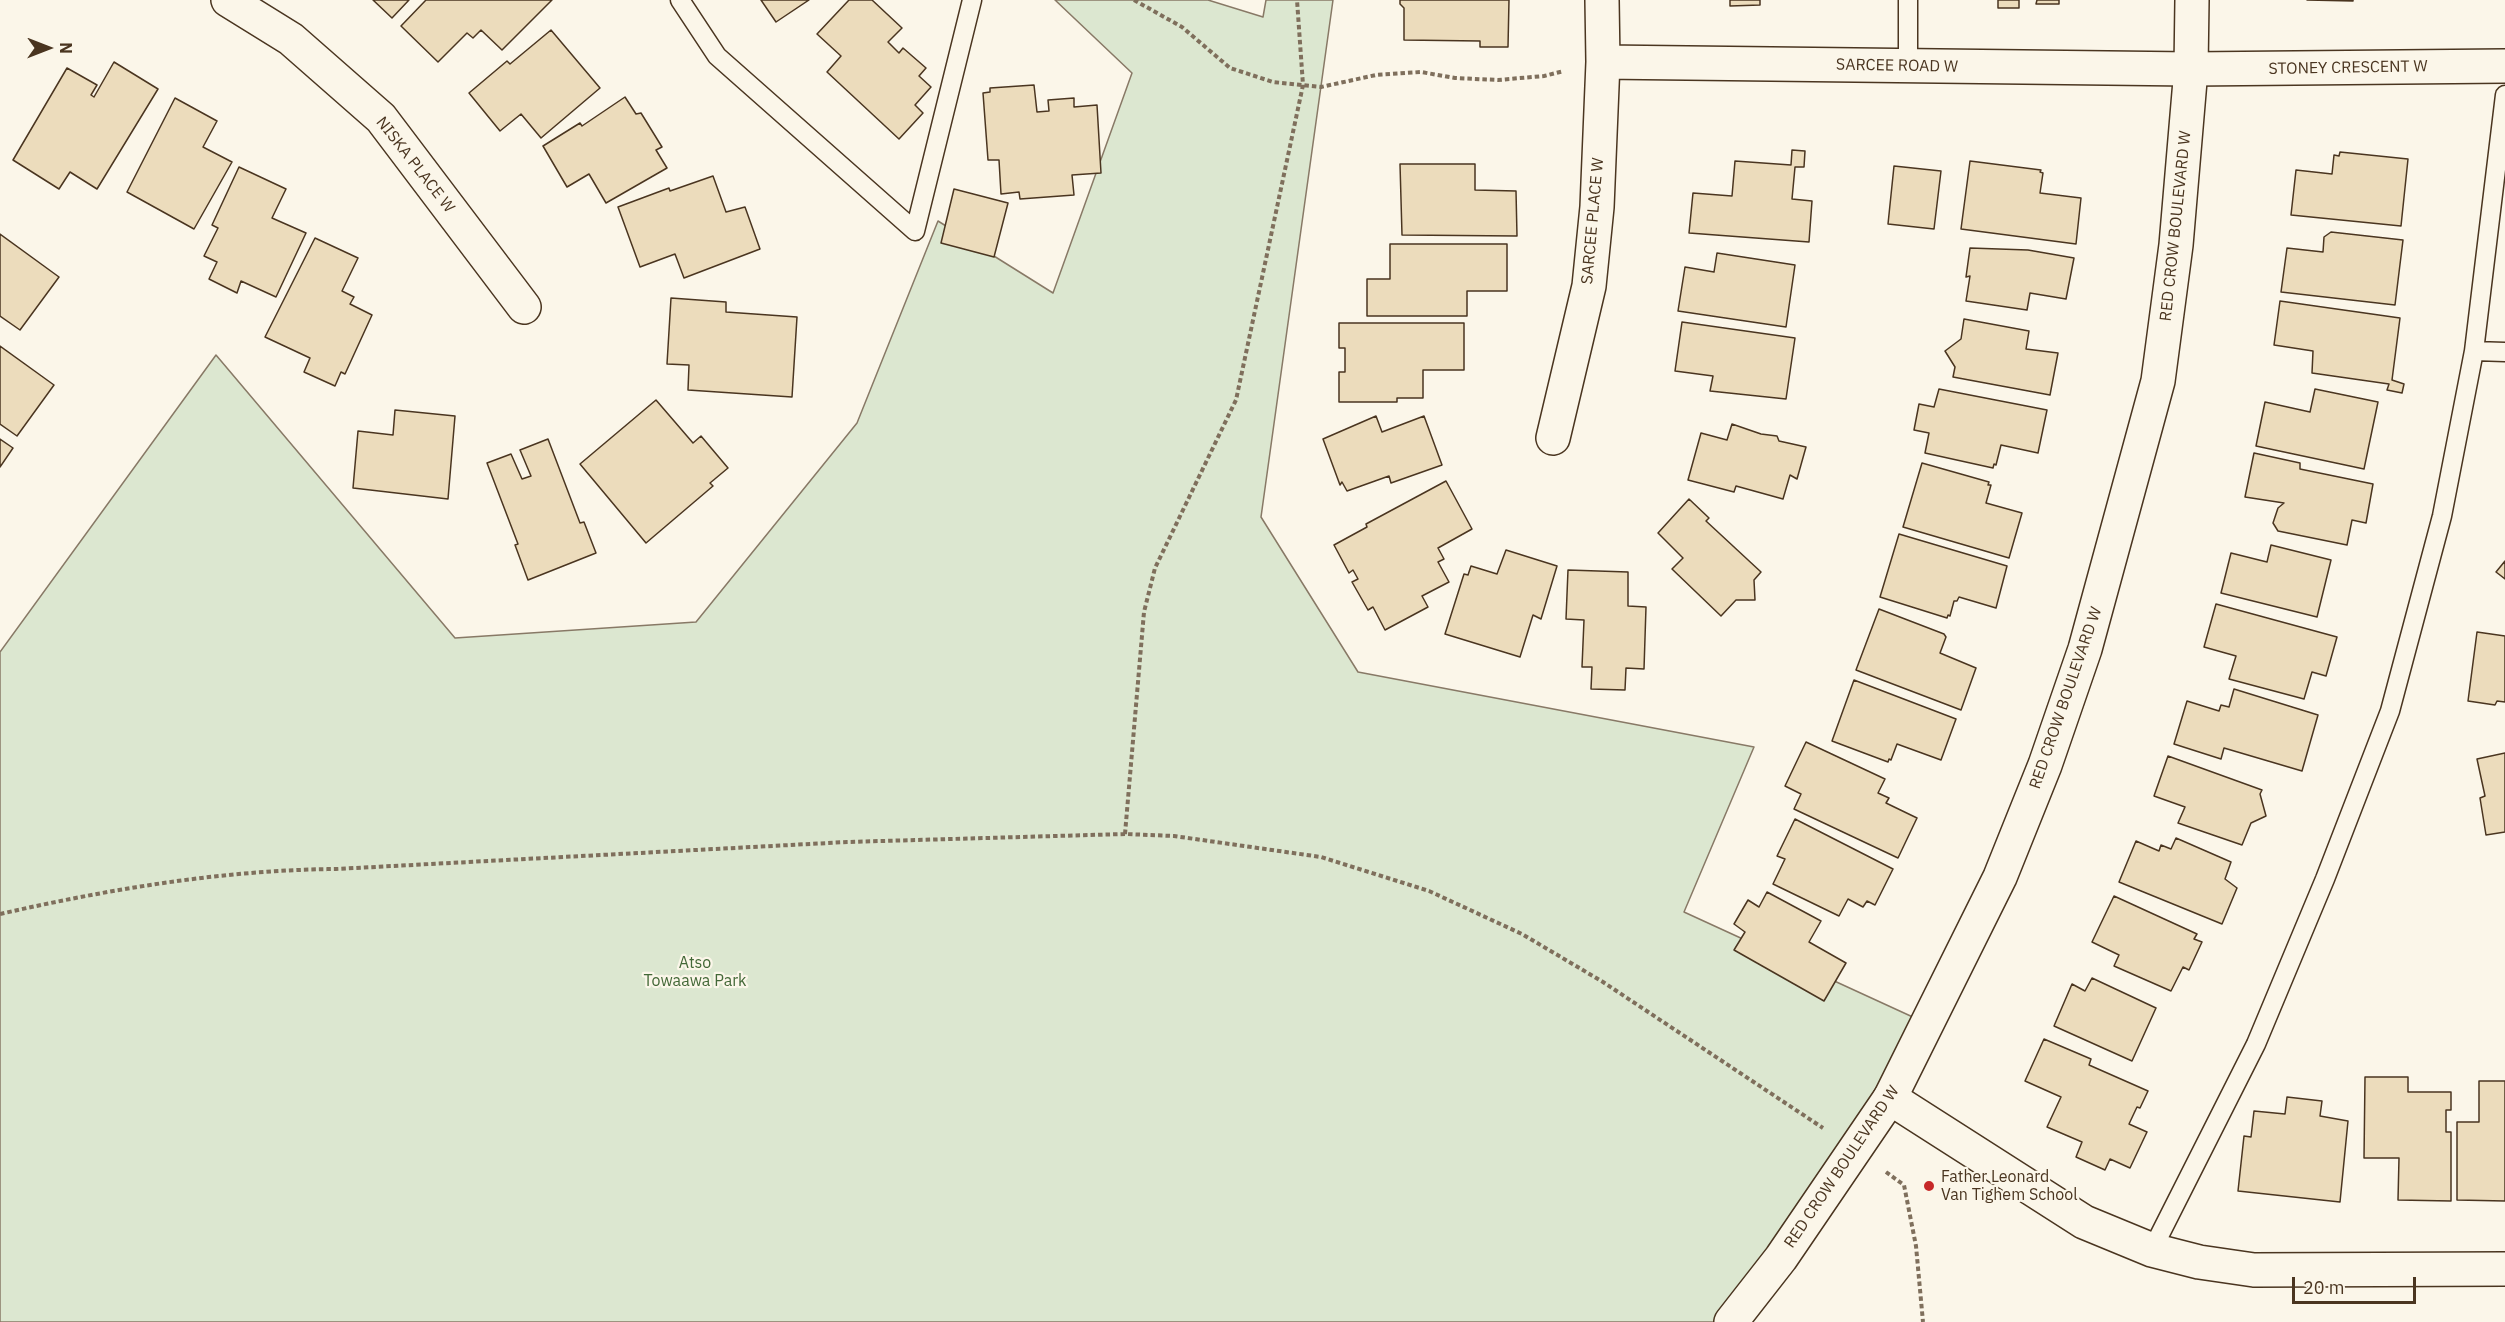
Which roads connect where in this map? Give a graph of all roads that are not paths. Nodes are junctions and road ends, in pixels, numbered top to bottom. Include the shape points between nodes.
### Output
1 (228, 0) edge
2 (680, 0) edge
3 (972, 0) edge
4 (1602, 0) edge
5 (1908, 0) edge
6 (2192, 0) edge
7 (1603, 62) junction
8 (1908, 66) junction
9 (2505, 66) edge
10 (2191, 69) junction
11 (2505, 94) edge
12 (525, 307) dead end
13 (2474, 351) junction
14 (2505, 352) edge
15 (1553, 438) dead end
16 (1890, 1098) junction
17 (2152, 1250) junction
18 (2505, 1269) edge
19 (1731, 1322) edge

1 - 12 street, NISKA PLACE W via 291,39 381,118
2 - 3 lane via 717,56 915,231
4 - 7 street, SARCEE PLACE W
5 - 8 lane
6 - 10 street, RED CROW BOULEVARD W
7 - 8 street, SARCEE ROAD W
7 - 15 street, SARCEE PLACE W via 1597,207 1589,286
8 - 10 street, SARCEE ROAD W
9 - 10 street, STONEY CRESCENT W
10 - 16 street, RED CROW BOULEVARD W via 2176,245 2158,381 2085,649 2045,765 2000,877
11 - 13 lane
13 - 14 lane
13 - 17 lane via 2442,516 2390,711 2256,1044
16 - 17 street via 2084,1222
16 - 19 street, RED CROW BOULEVARD W via 1781,1258
17 - 18 street via 2254,1270

